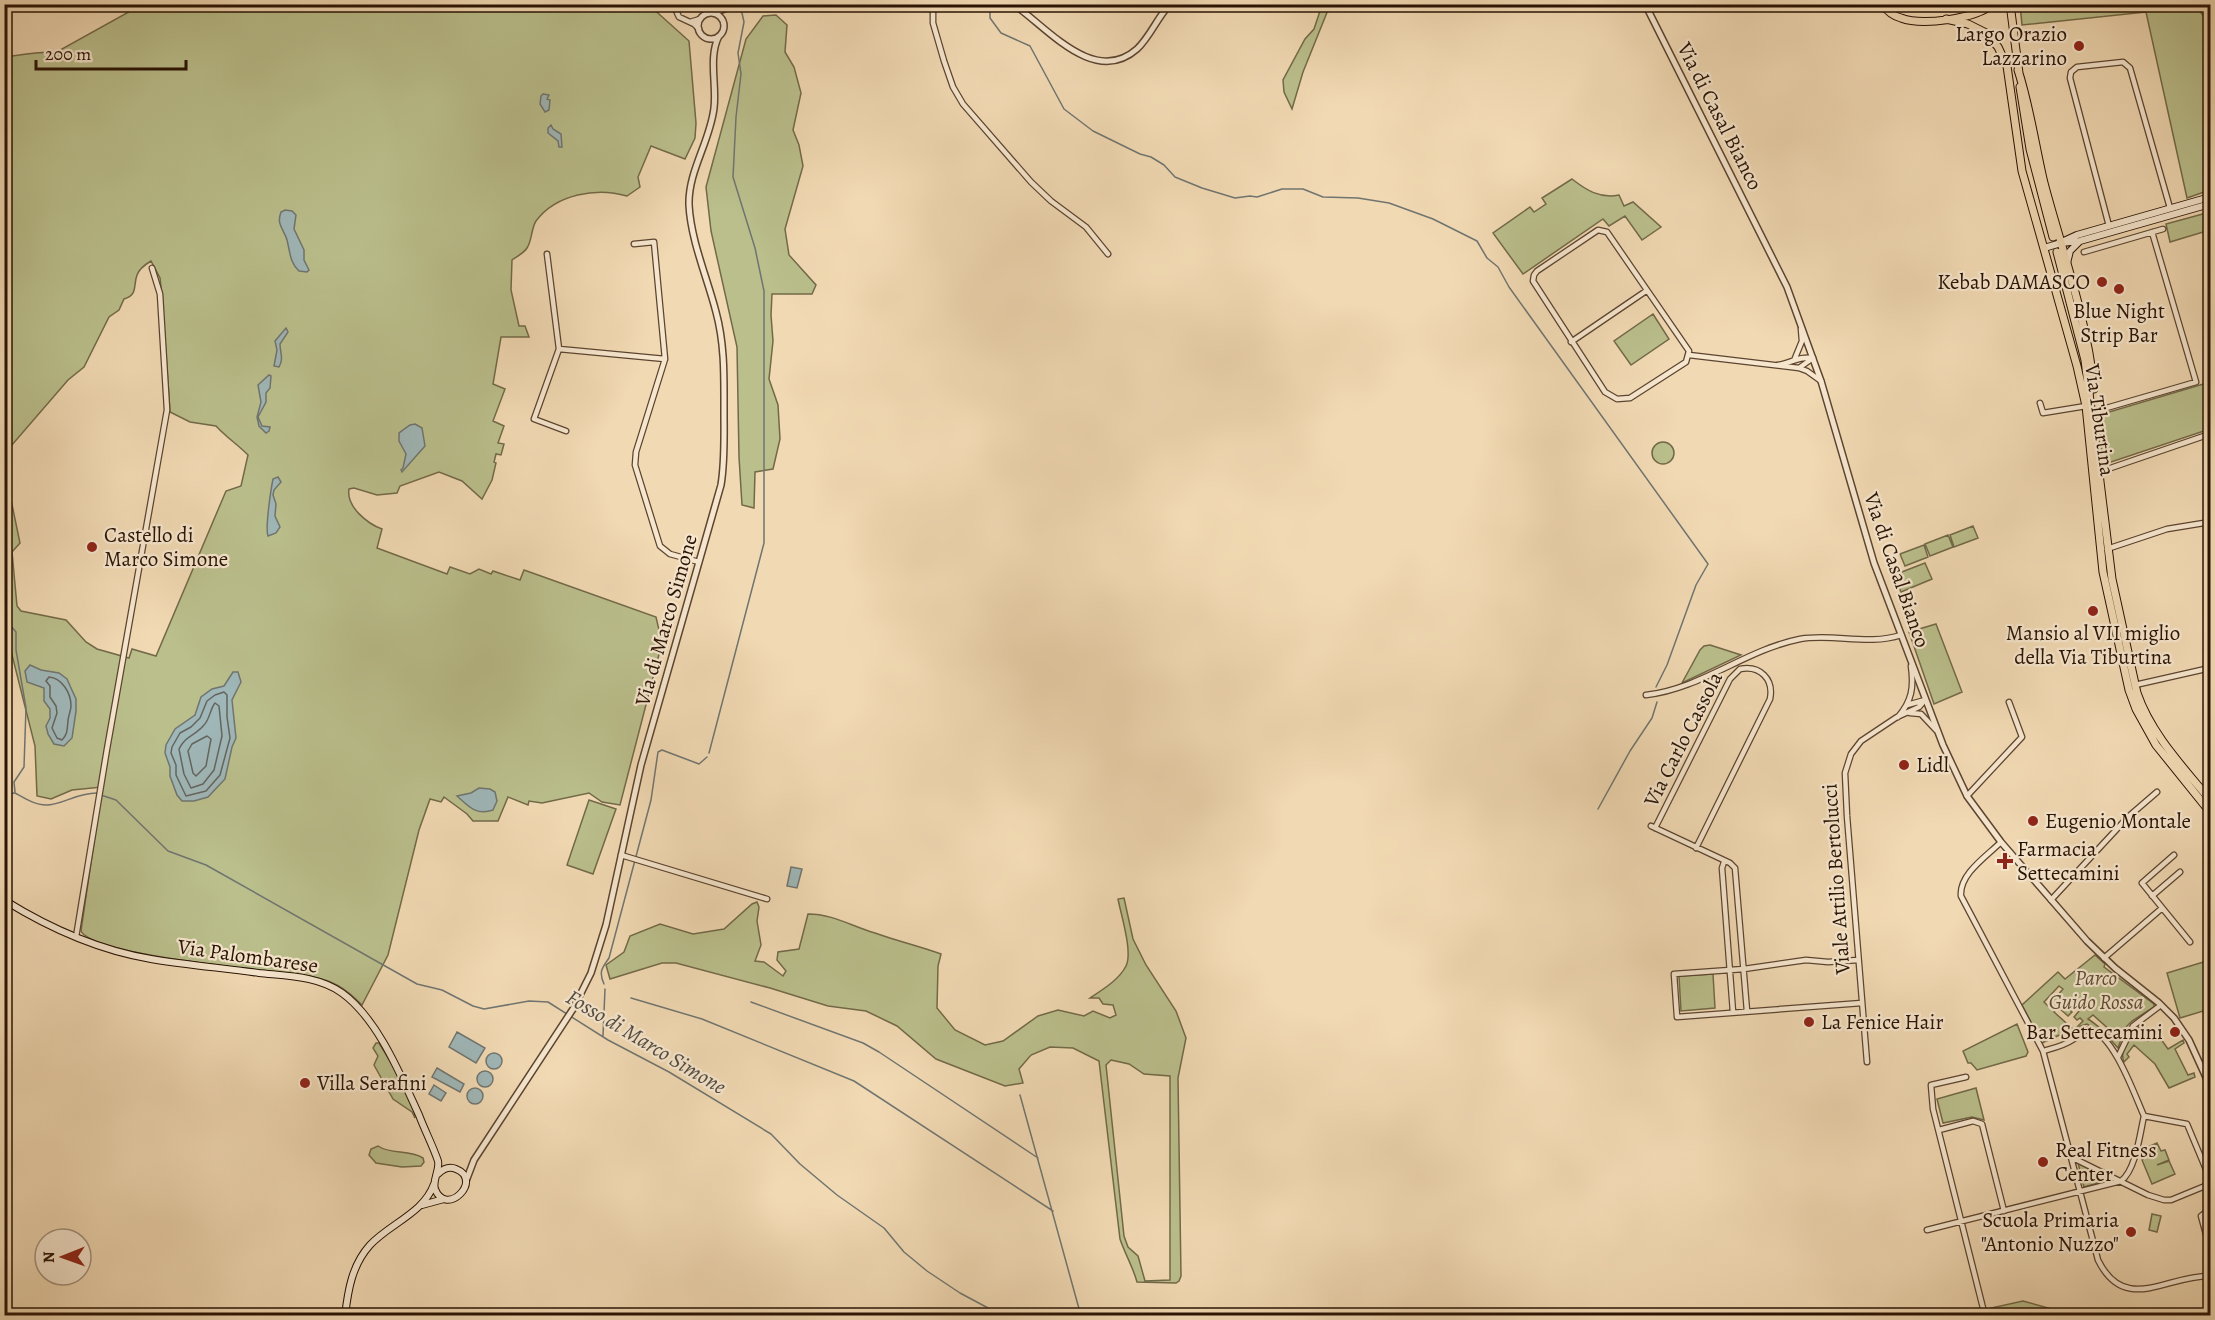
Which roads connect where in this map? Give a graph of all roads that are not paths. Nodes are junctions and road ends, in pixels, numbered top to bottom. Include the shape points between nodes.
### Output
1 (673, 4) edge
2 (945, 4) edge
3 (1013, 4) edge
4 (1170, 4) edge
5 (1645, 4) edge
6 (1882, 4) edge
7 (1993, 4) edge
8 (2010, 4) edge
9 (733, 5) edge
10 (931, 5) edge
11 (713, 14) junction
12 (700, 19) junction
13 (1946, 19) junction
14 (688, 21) junction
15 (722, 21) junction
16 (699, 29) junction
17 (719, 36) junction
18 (704, 37) junction
19 (714, 56) junction
20 (2018, 70) junction
21 (2211, 197) edge
22 (2211, 204) edge
23 (2170, 208) junction
24 (2056, 226) junction
25 (2110, 229) junction
26 (2163, 229) dead end
27 (2152, 232) junction
28 (2053, 237) dead end
29 (2079, 238) junction
30 (2061, 243) junction
31 (2114, 243) junction
32 (634, 244) dead end
33 (2044, 248) junction
34 (2057, 252) dead end
35 (2084, 252) dead end
36 (548, 254) dead end
37 (1108, 254) dead end
38 (2067, 264) junction
39 (152, 268) dead end
40 (1646, 291) junction
41 (1801, 323) junction
42 (1571, 342) junction
43 (559, 350) junction
44 (1689, 355) junction
45 (1794, 358) junction
46 (1812, 358) junction
47 (665, 359) junction
48 (1773, 365) junction
49 (1799, 368) junction
50 (1821, 381) junction
51 (2040, 403) dead end
52 (2086, 406) junction
53 (2096, 411) junction
54 (566, 430) dead end
55 (2211, 434) edge
56 (2097, 460) junction
57 (2099, 472) junction
58 (2211, 522) edge
59 (2108, 549) junction
60 (699, 562) junction
61 (1901, 635) junction
62 (1910, 658) junction
63 (2211, 668) edge
64 (2135, 685) junction
65 (1646, 694) dead end
66 (1925, 700) junction
67 (2009, 702) dead end
68 (1907, 705) junction
69 (1910, 713) junction
70 (1897, 717) junction
71 (1937, 730) junction
72 (2157, 792) dead end
73 (1967, 796) junction
74 (2208, 803) edge
75 (2211, 813) edge
76 (2001, 842) junction
77 (1696, 848) junction
78 (621, 855) junction
79 (2174, 855) dead end
80 (1724, 861) junction
81 (2180, 872) dead end
82 (2152, 896) junction
83 (767, 899) dead end
84 (4, 900) edge
85 (2051, 900) junction
86 (1739, 902) junction
87 (1725, 903) junction
88 (2161, 909) junction
89 (1726, 911) junction
90 (1740, 912) junction
91 (76, 937) junction
92 (2190, 942) dead end
93 (2104, 958) junction
94 (1858, 960) junction
95 (1730, 969) junction
96 (1744, 969) junction
97 (1862, 1004) junction
98 (2161, 1005) junction
99 (1747, 1011) junction
100 (1734, 1012) junction
101 (2043, 1051) junction
102 (2118, 1057) junction
103 (1867, 1062) dead end
104 (1966, 1077) dead end
105 (2211, 1086) edge
106 (2144, 1116) junction
107 (1939, 1130) junction
108 (2071, 1157) junction
109 (437, 1158) junction
110 (474, 1160) junction
111 (448, 1168) junction
112 (458, 1170) junction
113 (438, 1174) junction
114 (2211, 1179) edge
115 (2121, 1180) junction
116 (466, 1183) junction
117 (434, 1184) junction
118 (2211, 1184) edge
119 (2079, 1191) junction
120 (444, 1198) junction
121 (417, 1208) junction
122 (2211, 1209) edge
123 (2004, 1211) junction
124 (1962, 1221) junction
125 (1927, 1230) dead end
126 (2211, 1249) edge
127 (2211, 1276) edge
128 (345, 1316) edge
129 (1985, 1316) edge

1 - 14 street via 679,17
2 - 10 street
3 - 4 street via 1078,53 1102,62 1124,58 1136,50
5 - 41 street, Via di Casal Bianco via 1756,221
6 - 13 main road via 1890,13 1908,21
7 - 13 main road via 1977,13
8 - 20 main road
9 - 11 street
9 - 15 street
10 - 37 street via 944,61 963,104 1034,185 1083,224
11 - 12 street
11 - 15 street
12 - 14 street
12 - 16 street
13 - 33 main road, Via Tiburtina via 1986,33 2004,56 2022,171
14 - 16 street
15 - 17 street
16 - 18 street
17 - 18 street
17 - 19 street, Via di Marco Simone
18 - 19 street, Via di Marco Simone
19 - 60 street, Via di Marco Simone via 712,117 689,203 722,338 724,453 721,485
20 - 24 main road
20 - 28 main road via 2029,145
21 - 23 main road
22 - 25 main road
23 - 25 main road
23 - 25 street via 2130,68 2123,62 2077,67 2070,78
24 - 29 main road
24 - 30 main road
25 - 29 main road
25 - 31 street
26 - 27 street
27 - 31 street
27 - 53 street via 2196,382
29 - 30 main road
29 - 38 main road
30 - 33 main road
30 - 38 main road
31 - 35 street
32 - 47 street via 654,242
33 - 52 main road, Via Tiburtina
34 - 56 main road, Via Tiburtina via 2085,360
36 - 43 street
38 - 53 main road via 2090,355
39 - 91 street via 160,294 167,410
40 - 42 street
40 - 42 street via 1604,230 1598,230 1543,267 1534,275 1533,284
40 - 44 street
41 - 45 street via 1802,341
41 - 46 street, Via di Casal Bianco
42 - 44 street via 1605,392 1620,399 1630,398 1686,362
43 - 47 street
43 - 54 street via 534,419
44 - 48 street
45 - 46 street
45 - 48 street
46 - 49 street
46 - 50 street, Via di Casal Bianco
47 - 60 street via 635,465 661,548
48 - 49 street
49 - 50 street
50 - 61 street, Via di Casal Bianco via 1874,563
51 - 52 street via 2043,413
52 - 74 main road, Via Tiburtina via 2103,572 2129,690 2156,746
53 - 56 main road
55 - 57 street
56 - 57 main road, Via Tiburtina
57 - 59 main road, Via Tiburtina
58 - 59 street via 2167,529
59 - 64 main road, Via Tiburtina
60 - 78 street, Via di Marco Simone via 641,765
61 - 62 street, Via di Casal Bianco
61 - 65 street via 1884,639 1792,641 1757,652 1677,690
62 - 66 street, Via di Casal Bianco
62 - 68 street, Viale Attilio Bertolucci via 1913,684
63 - 64 street
64 - 74 main road, Via Tiburtina via 2158,734
66 - 68 street
66 - 69 street, Viale Attilio Bertolucci
66 - 71 street, Via di Casal Bianco
67 - 73 street via 2022,737
68 - 70 street, Viale Attilio Bertolucci
69 - 70 street, Viale Attilio Bertolucci
69 - 71 street via 1921,714
70 - 94 street, Viale Attilio Bertolucci via 1861,741 1846,766
71 - 73 street, Via di Casal Bianco
72 - 85 street via 2131,814
73 - 76 street, Via di Casal Bianco
74 - 75 main road, Via Tiburtina
76 - 85 street, Via di Casal Bianco
76 - 101 street via 1965,878 1961,896
77 - 77 street, Via Carlo Cassola via 1653,827 1730,679 1740,669 1756,669 1769,681 1770,699
77 - 80 street
78 - 83 street
78 - 110 street, Via di Marco Simone via 591,973 573,1009
79 - 82 street via 2142,883
80 - 86 street via 1736,870
80 - 87 street
81 - 82 street
82 - 88 street
84 - 91 main road, Via Palombarese
85 - 93 street, Via di Casal Bianco
86 - 87 street
86 - 90 street
87 - 89 street
88 - 92 street
88 - 93 street
89 - 90 street
89 - 95 street
90 - 96 street
91 - 109 main road, Via Palombarese via 141,957 310,979 336,989 354,1003 380,1039 404,1082
93 - 98 street, Via di Casal Bianco
94 - 96 street via 1806,960
94 - 97 street, Viale Attilio Bertolucci
95 - 96 street
95 - 100 street
95 - 100 street via 1674,974 1677,1017
96 - 99 street
97 - 99 street
97 - 103 street, Viale Attilio Bertolucci
98 - 102 street via 2132,1027
98 - 105 street, Via di Casal Bianco via 2185,1034
99 - 100 street
101 - 102 street via 2062,1046 2090,1030 2108,1043
101 - 108 street
102 - 106 street
104 - 107 street via 1931,1085
106 - 114 street via 2187,1124
106 - 115 street via 2130,1169
107 - 123 street via 1973,1121 1982,1124
107 - 124 street
108 - 115 street
108 - 119 street
109 - 111 main road, Via Palombarese
109 - 113 main road, Via Palombarese
110 - 112 street, Via di Marco Simone
110 - 116 street, Via di Marco Simone
111 - 112 main road
111 - 113 main road
112 - 116 main road
113 - 117 main road
115 - 118 street via 2164,1200
115 - 119 street
116 - 120 main road via 459,1197
117 - 120 main road
117 - 121 main road
119 - 123 street
119 - 127 street via 2098,1260 2119,1286 2142,1289
120 - 121 main road
121 - 128 main road via 363,1254 351,1278
122 - 126 street via 2201,1217
123 - 124 street
124 - 125 street
124 - 129 street

